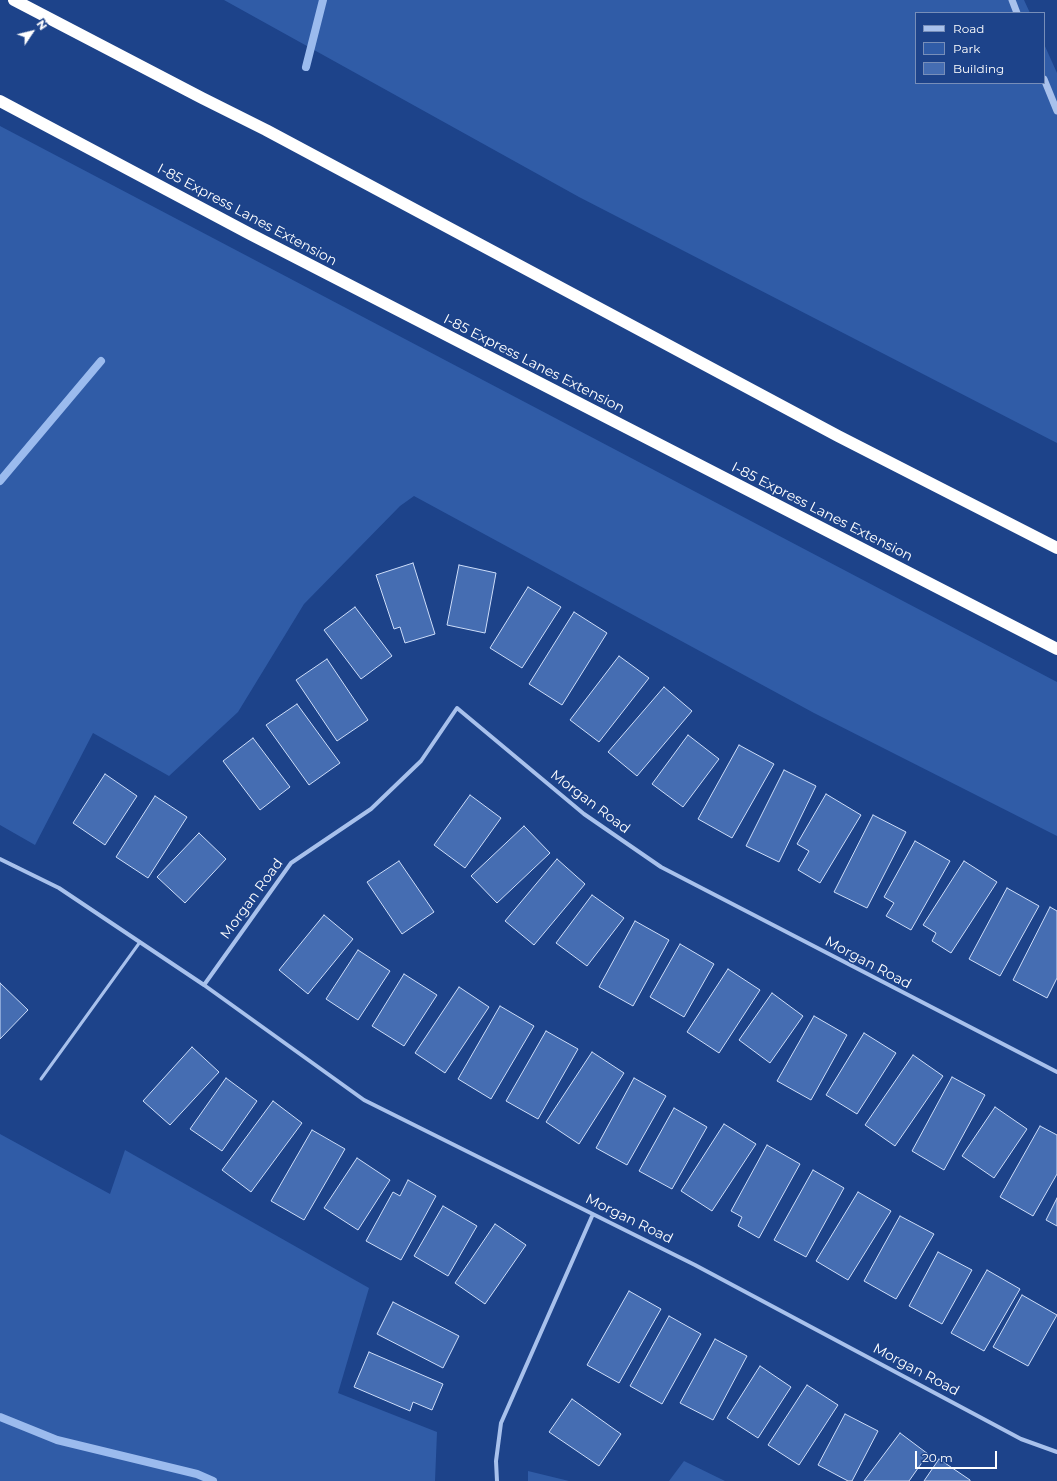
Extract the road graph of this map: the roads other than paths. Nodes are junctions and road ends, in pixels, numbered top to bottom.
1 (14, 0) edge
2 (1012, 0) edge
3 (1017, 12) edge
4 (1045, 81) edge
5 (0, 101) edge
6 (1057, 111) edge
7 (1057, 548) edge
8 (1057, 649) edge
9 (0, 859) edge
10 (140, 942) junction
11 (204, 984) junction
12 (1057, 1072) edge
13 (41, 1079) dead end
14 (593, 1214) junction
15 (1057, 1452) edge
16 (497, 1481) edge

1 - 7 highway
2 - 3 street
4 - 6 street
5 - 8 highway, I-85 Express Lanes Extension
9 - 10 street, Morgan Road
10 - 11 street, Morgan Road
10 - 13 lane
11 - 12 street, Morgan Road
11 - 14 street, Morgan Road
14 - 15 street, Morgan Road
14 - 16 street

